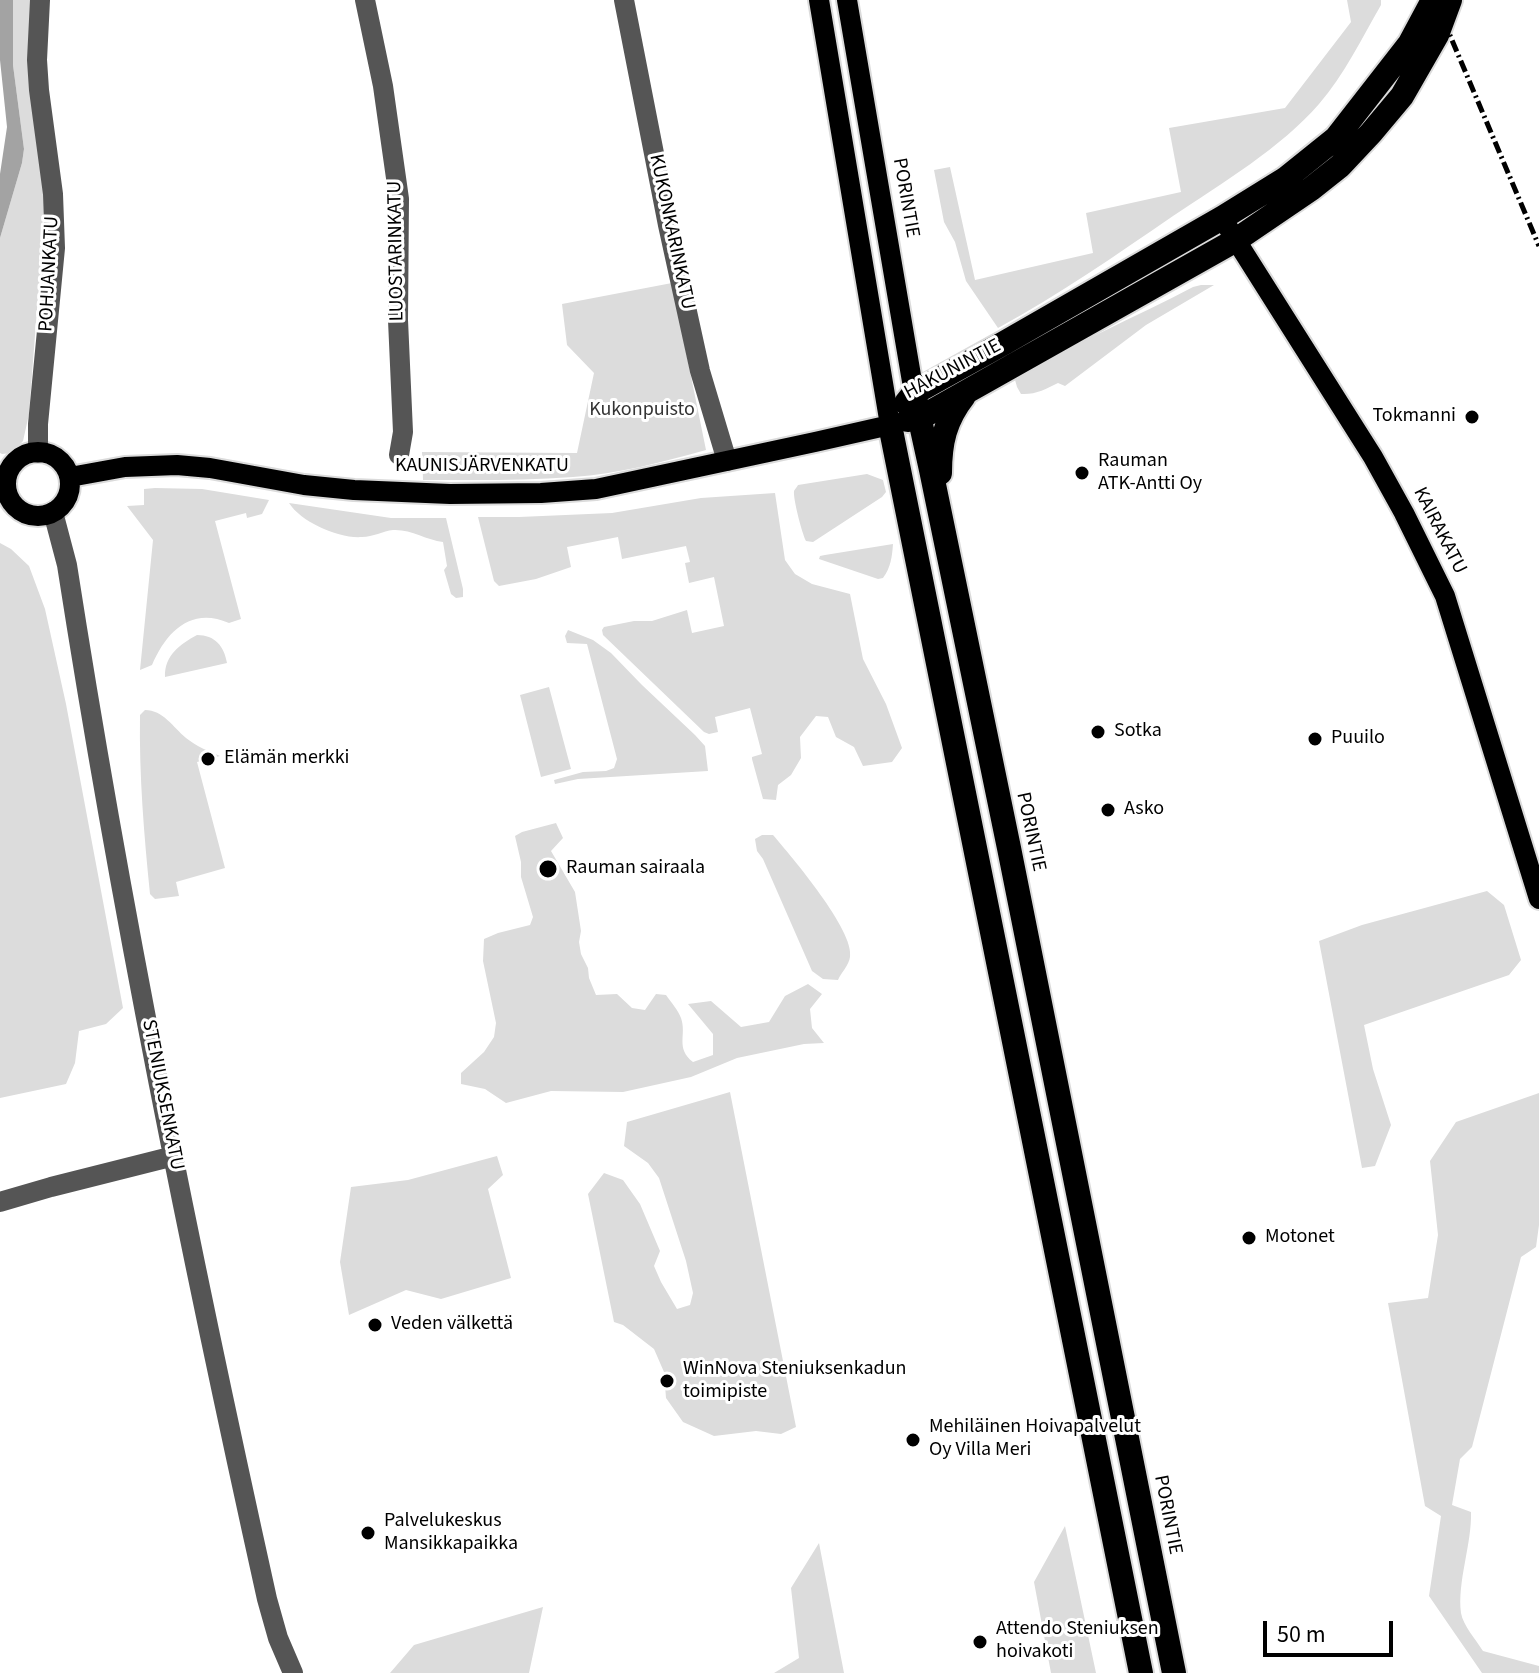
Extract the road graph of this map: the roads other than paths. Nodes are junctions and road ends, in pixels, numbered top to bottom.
1 (40, 0) edge
2 (365, 0) edge
3 (624, 0) edge
4 (819, 0) edge
5 (847, 0) edge
6 (1433, 0) edge
7 (1450, 0) edge
8 (1222, 218) junction
9 (1236, 240) junction
10 (1010, 353) junction
11 (964, 379) junction
12 (914, 393) junction
13 (920, 418) junction
14 (890, 425) junction
15 (38, 453) junction
16 (399, 455) dead end
17 (727, 461) junction
18 (936, 469) junction
19 (4, 474) edge
20 (70, 477) junction
21 (53, 512) junction
22 (1539, 899) edge
23 (174, 1156) junction
24 (0, 1202) edge
25 (293, 1673) edge
26 (1141, 1673) edge
27 (1174, 1673) edge

1 - 15 street, POHJANKATU
2 - 16 street, LUOSTARINKATU
3 - 17 street, KUKONKARINKATU
4 - 14 main road
5 - 12 main road, PORINTIE
6 - 8 highway, HAKUNINTIE
7 - 9 highway, HAKUNINTIE
8 - 9 main road, KAIRAKATU
8 - 10 highway, HAKUNINTIE
9 - 10 highway, HAKUNINTIE
9 - 22 main road, KAIRAKATU
10 - 11 highway, HAKUNINTIE
11 - 12 highway, HAKUNINTIE
11 - 13 highway, HAKUNINTIE
11 - 18 highway
12 - 13 highway, PORINTIE
12 - 14 highway, HAKUNINTIE
13 - 14 highway, HAKUNINTIE
13 - 18 highway, PORINTIE
14 - 17 main road, KAUNISJÄRVENKATU
14 - 26 highway
15 - 19 main road
15 - 20 main road
17 - 20 main road, KAUNISJÄRVENKATU
18 - 27 highway, PORINTIE
19 - 21 main road
20 - 21 main road
21 - 23 street, STENIUKSENKATU
23 - 24 street
23 - 25 street, STENIUKSENKATU

